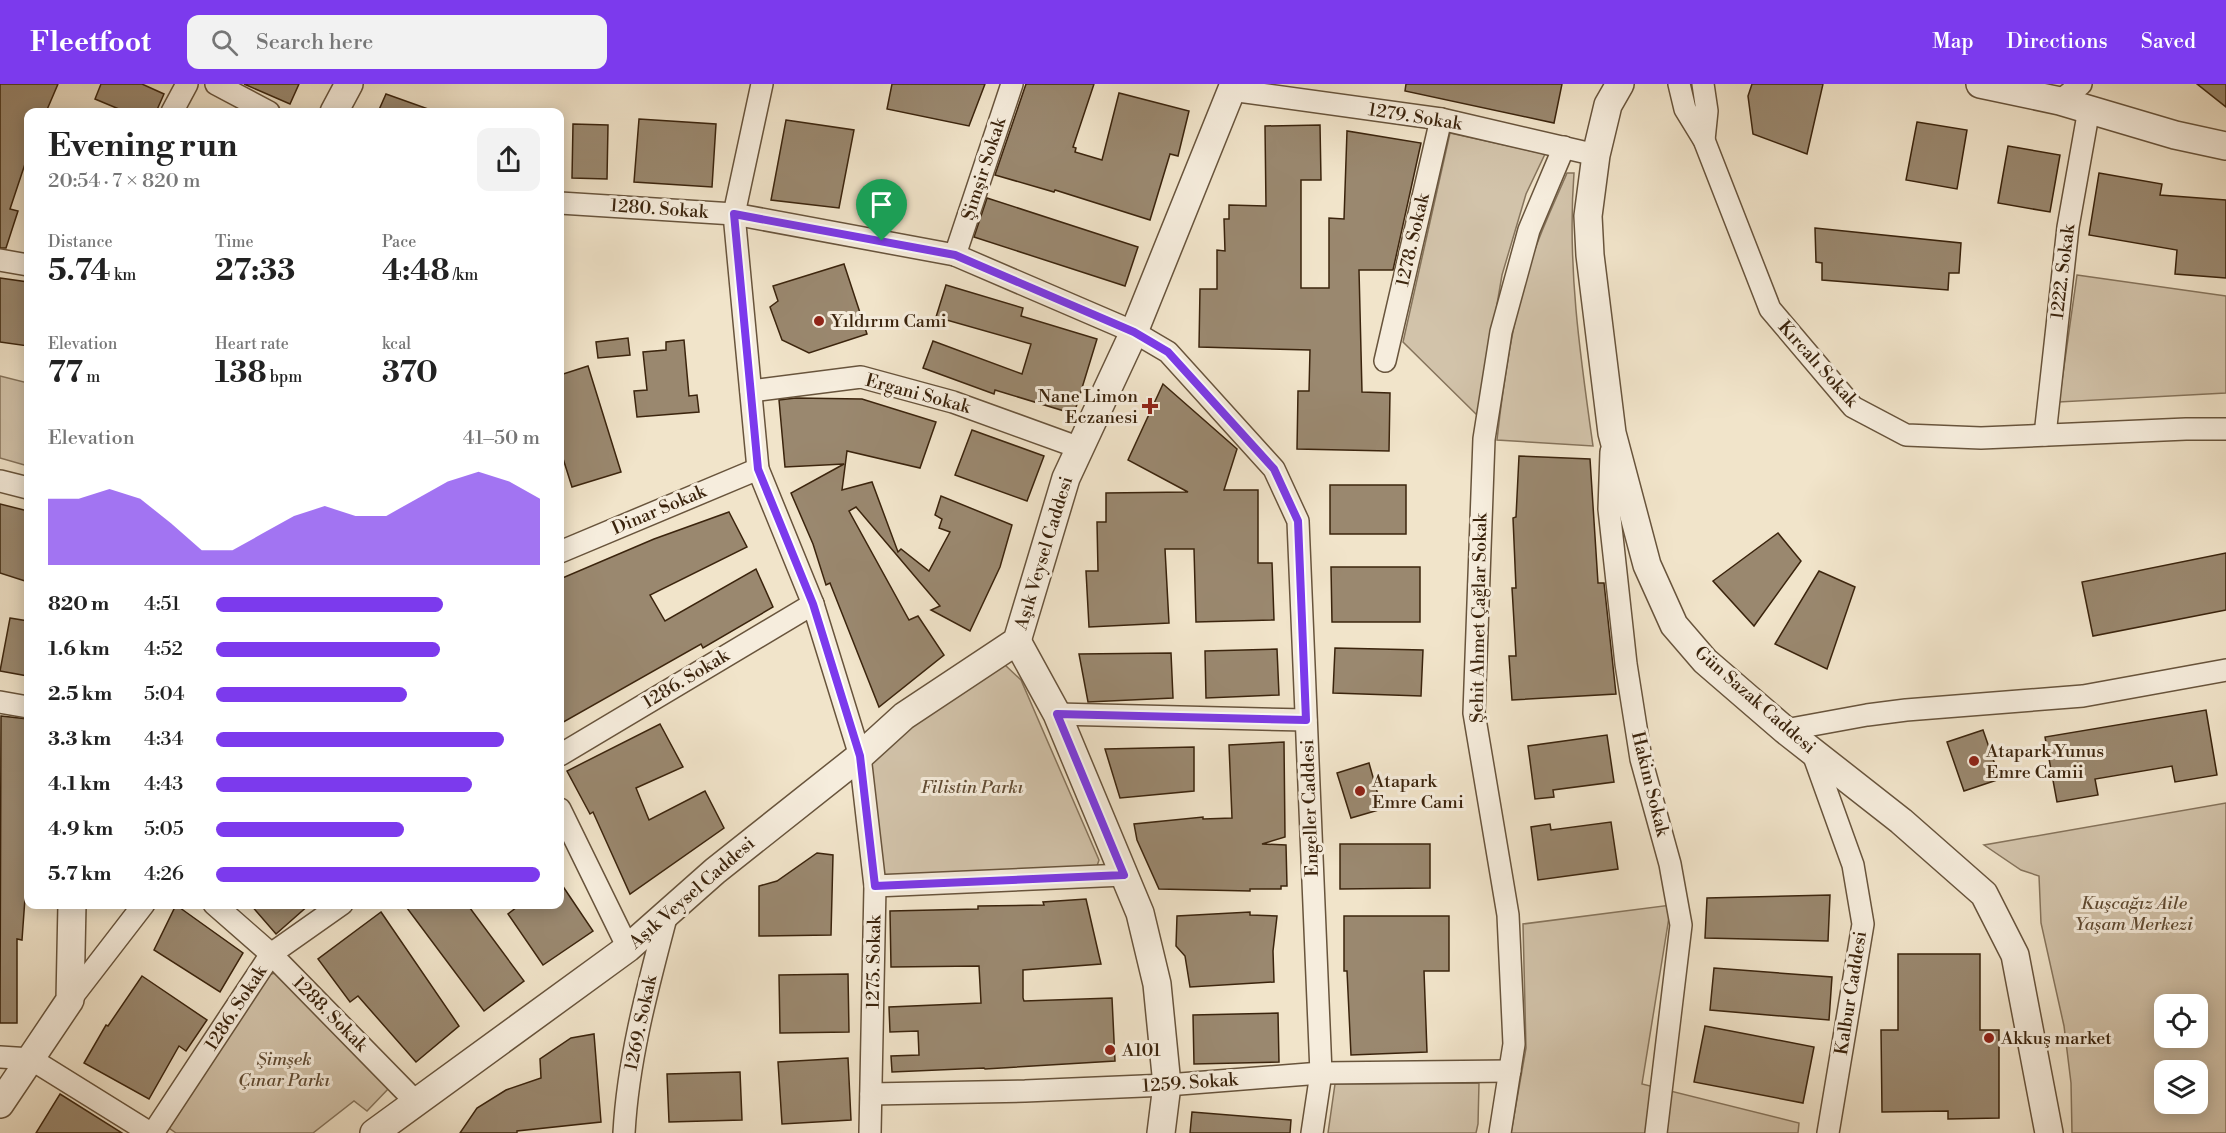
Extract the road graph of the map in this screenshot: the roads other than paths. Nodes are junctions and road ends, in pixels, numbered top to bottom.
1 (187, 84) edge
2 (216, 84) edge
3 (349, 84) edge
4 (762, 84) edge
5 (1012, 84) edge
6 (1620, 84) edge
7 (1640, 84) edge
8 (1679, 84) edge
9 (1703, 84) edge
10 (1980, 84) edge
11 (2081, 84) edge
12 (1233, 87) edge
13 (2060, 100) junction
14 (174, 108) edge
15 (261, 108) edge
16 (336, 108) edge
17 (2089, 109) junction
18 (1441, 119) junction
19 (1603, 128) junction
20 (1704, 140) junction
21 (2226, 146) edge
22 (1564, 147) junction
23 (1596, 155) junction
24 (564, 203) edge
25 (734, 214) junction
26 (955, 255) junction
27 (0, 260) edge
28 (24, 264) edge
29 (1134, 332) junction
30 (1385, 361) dead end
31 (751, 390) junction
32 (2226, 429) edge
33 (1612, 433) junction
34 (2045, 435) junction
35 (1080, 448) junction
36 (758, 469) junction
37 (0, 481) edge
38 (24, 487) edge
39 (564, 550) edge
40 (813, 604) junction
41 (1017, 641) junction
42 (2226, 670) edge
43 (0, 702) edge
44 (24, 706) edge
45 (1057, 714) junction
46 (1306, 720) junction
47 (1785, 730) junction
48 (1812, 751) junction
49 (564, 753) edge
50 (860, 756) junction
51 (564, 817) edge
52 (1124, 875) junction
53 (875, 886) junction
54 (72, 909) edge
55 (140, 909) edge
56 (220, 909) edge
57 (335, 909) edge
58 (667, 914) junction
59 (628, 948) junction
60 (271, 954) junction
61 (70, 1000) junction
62 (0, 1056) edge
63 (30, 1059) junction
64 (1510, 1071) junction
65 (1321, 1073) junction
66 (1167, 1085) junction
67 (871, 1094) junction
68 (417, 1103) junction
69 (0, 1104) edge
70 (381, 1131) edge
71 (151, 1133) edge
72 (624, 1133) edge
73 (870, 1133) edge
74 (1161, 1133) edge
75 (1312, 1133) edge
76 (1500, 1133) edge
77 (1656, 1133) edge
78 (1828, 1133) edge
79 (2049, 1133) edge

1 - 14 street
2 - 15 street
3 - 16 street
4 - 25 street, 1275. Sokak
5 - 26 street, Şimşir Sokak
6 - 19 street, Gün Sazak Caddesi
7 - 19 street
8 - 20 street, Kırcalı Sokak
9 - 20 street, Kırcalı Sokak
10 - 13 street
11 - 13 street
12 - 18 street, 1279. Sokak
12 - 29 street, Aşık Veysel Caddesi
13 - 17 street
17 - 21 street
17 - 34 street, 1222. Sokak
18 - 22 street, 1279. Sokak
18 - 30 street, 1278. Sokak
19 - 23 street, Gün Sazak Caddesi
20 - 34 street, Kırcalı Sokak
22 - 23 street, 1279. Sokak
22 - 64 street, Şehit Ahmet Çağlar Sokak
23 - 33 street, Gün Sazak Caddesi
24 - 25 street, 1280. Sokak
25 - 26 street, 1280. Sokak
25 - 31 street, 1275. Sokak
26 - 29 street, 1280. Sokak
27 - 28 street
29 - 35 street, Aşık Veysel Caddesi
29 - 46 street, Engeller Caddesi
31 - 35 street, Ergani Sokak
31 - 36 street, 1275. Sokak
32 - 34 street, Kırcalı Sokak
33 - 47 street, Gün Sazak Caddesi
33 - 77 street, Hakim Sokak
35 - 41 street, Aşık Veysel Caddesi
36 - 39 street, Dinar Sokak
36 - 40 street, 1275. Sokak
37 - 38 street
40 - 49 street, 1286. Sokak
40 - 50 street, 1275. Sokak
41 - 45 street
41 - 50 street, Aşık Veysel Caddesi
42 - 47 street
43 - 44 street
45 - 46 street
45 - 52 street
46 - 65 street, Engeller Caddesi
47 - 48 street, Gün Sazak Caddesi
48 - 78 street, Kalbur Caddesi
48 - 79 street, Gün Sazak Caddesi
50 - 53 street, 1275. Sokak
50 - 58 street, Aşık Veysel Caddesi
51 - 59 street
52 - 53 street
52 - 66 street
53 - 67 street, 1275. Sokak
54 - 61 street
55 - 61 street
56 - 60 street, 1288. Sokak
57 - 60 street, 1286. Sokak
58 - 59 street, Aşık Veysel Caddesi
58 - 72 street, 1269. Sokak
59 - 68 street, Aşık Veysel Caddesi
60 - 68 street, 1288. Sokak
60 - 71 street, 1286. Sokak
61 - 63 street
62 - 63 street
63 - 69 street
63 - 71 street
64 - 65 street, 1259. Sokak
64 - 76 street, Şehit Ahmet Çağlar Sokak
65 - 66 street, 1259. Sokak
65 - 75 street, Engeller Caddesi
66 - 67 street, 1259. Sokak
66 - 74 street
67 - 73 street, 1275. Sokak
68 - 70 street, Aşık Veysel Caddesi

